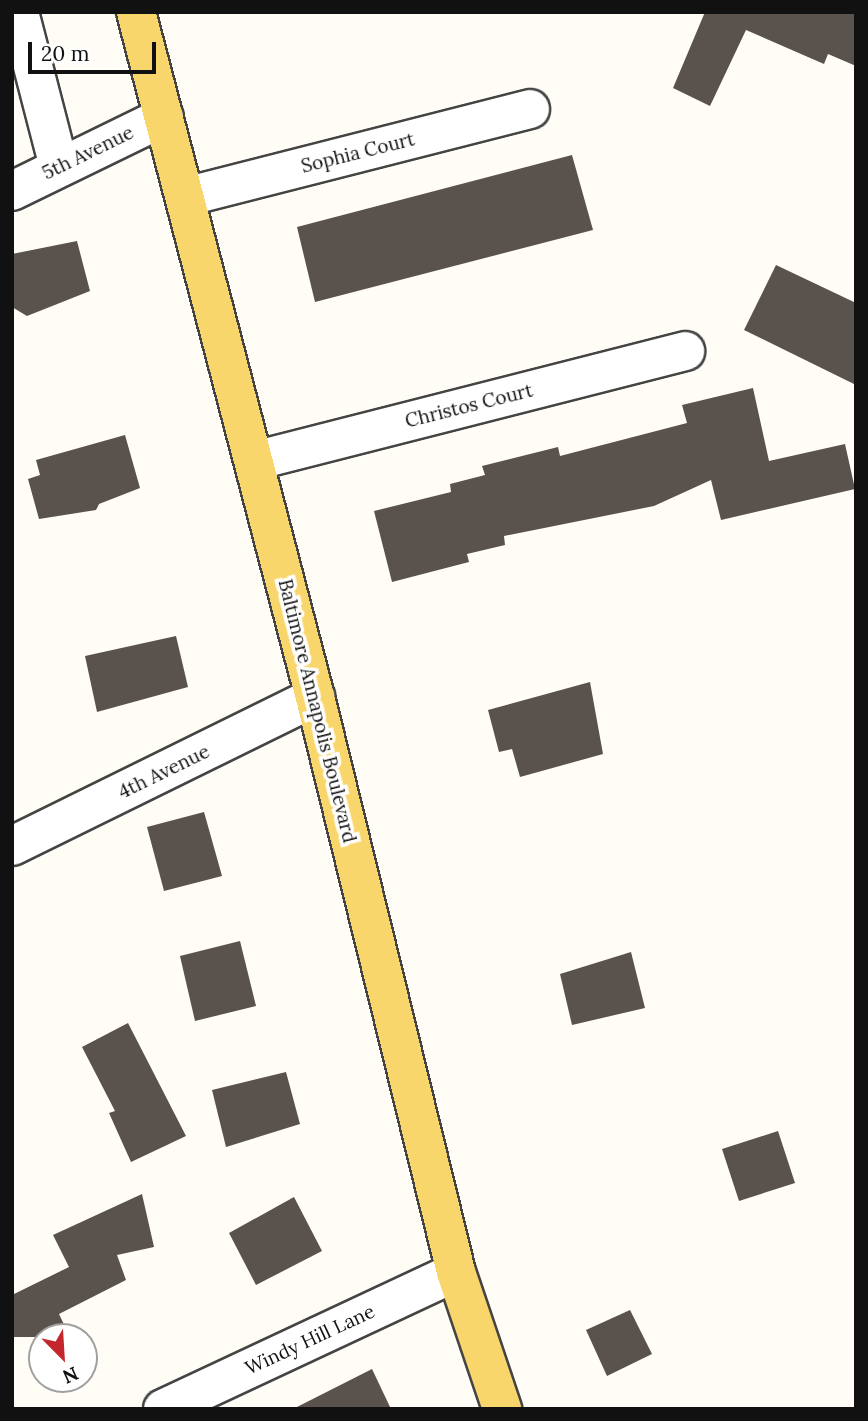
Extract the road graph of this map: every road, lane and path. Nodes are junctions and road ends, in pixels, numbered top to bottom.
1 (19, 12) edge
2 (136, 12) edge
3 (530, 109) dead end
4 (164, 117) junction
5 (59, 167) junction
6 (12, 191) edge
7 (185, 197) junction
8 (685, 351) dead end
9 (254, 461) junction
10 (315, 697) junction
11 (15, 835) edge
12 (456, 1272) junction
13 (163, 1409) edge
14 (502, 1409) edge

1 - 5 street
2 - 4 main road, Baltimore Annapolis Boulevard
3 - 7 street, Sophia Court
4 - 5 street, 5th Avenue
4 - 7 main road, Baltimore Annapolis Boulevard
5 - 6 street, 5th Avenue
7 - 9 main road, Baltimore Annapolis Boulevard
8 - 9 street, Christos Court
9 - 10 main road, Baltimore Annapolis Boulevard
10 - 11 street, 4th Avenue
10 - 12 main road, Baltimore Annapolis Boulevard
12 - 13 street, Windy Hill Lane
12 - 14 main road, Baltimore Annapolis Boulevard

